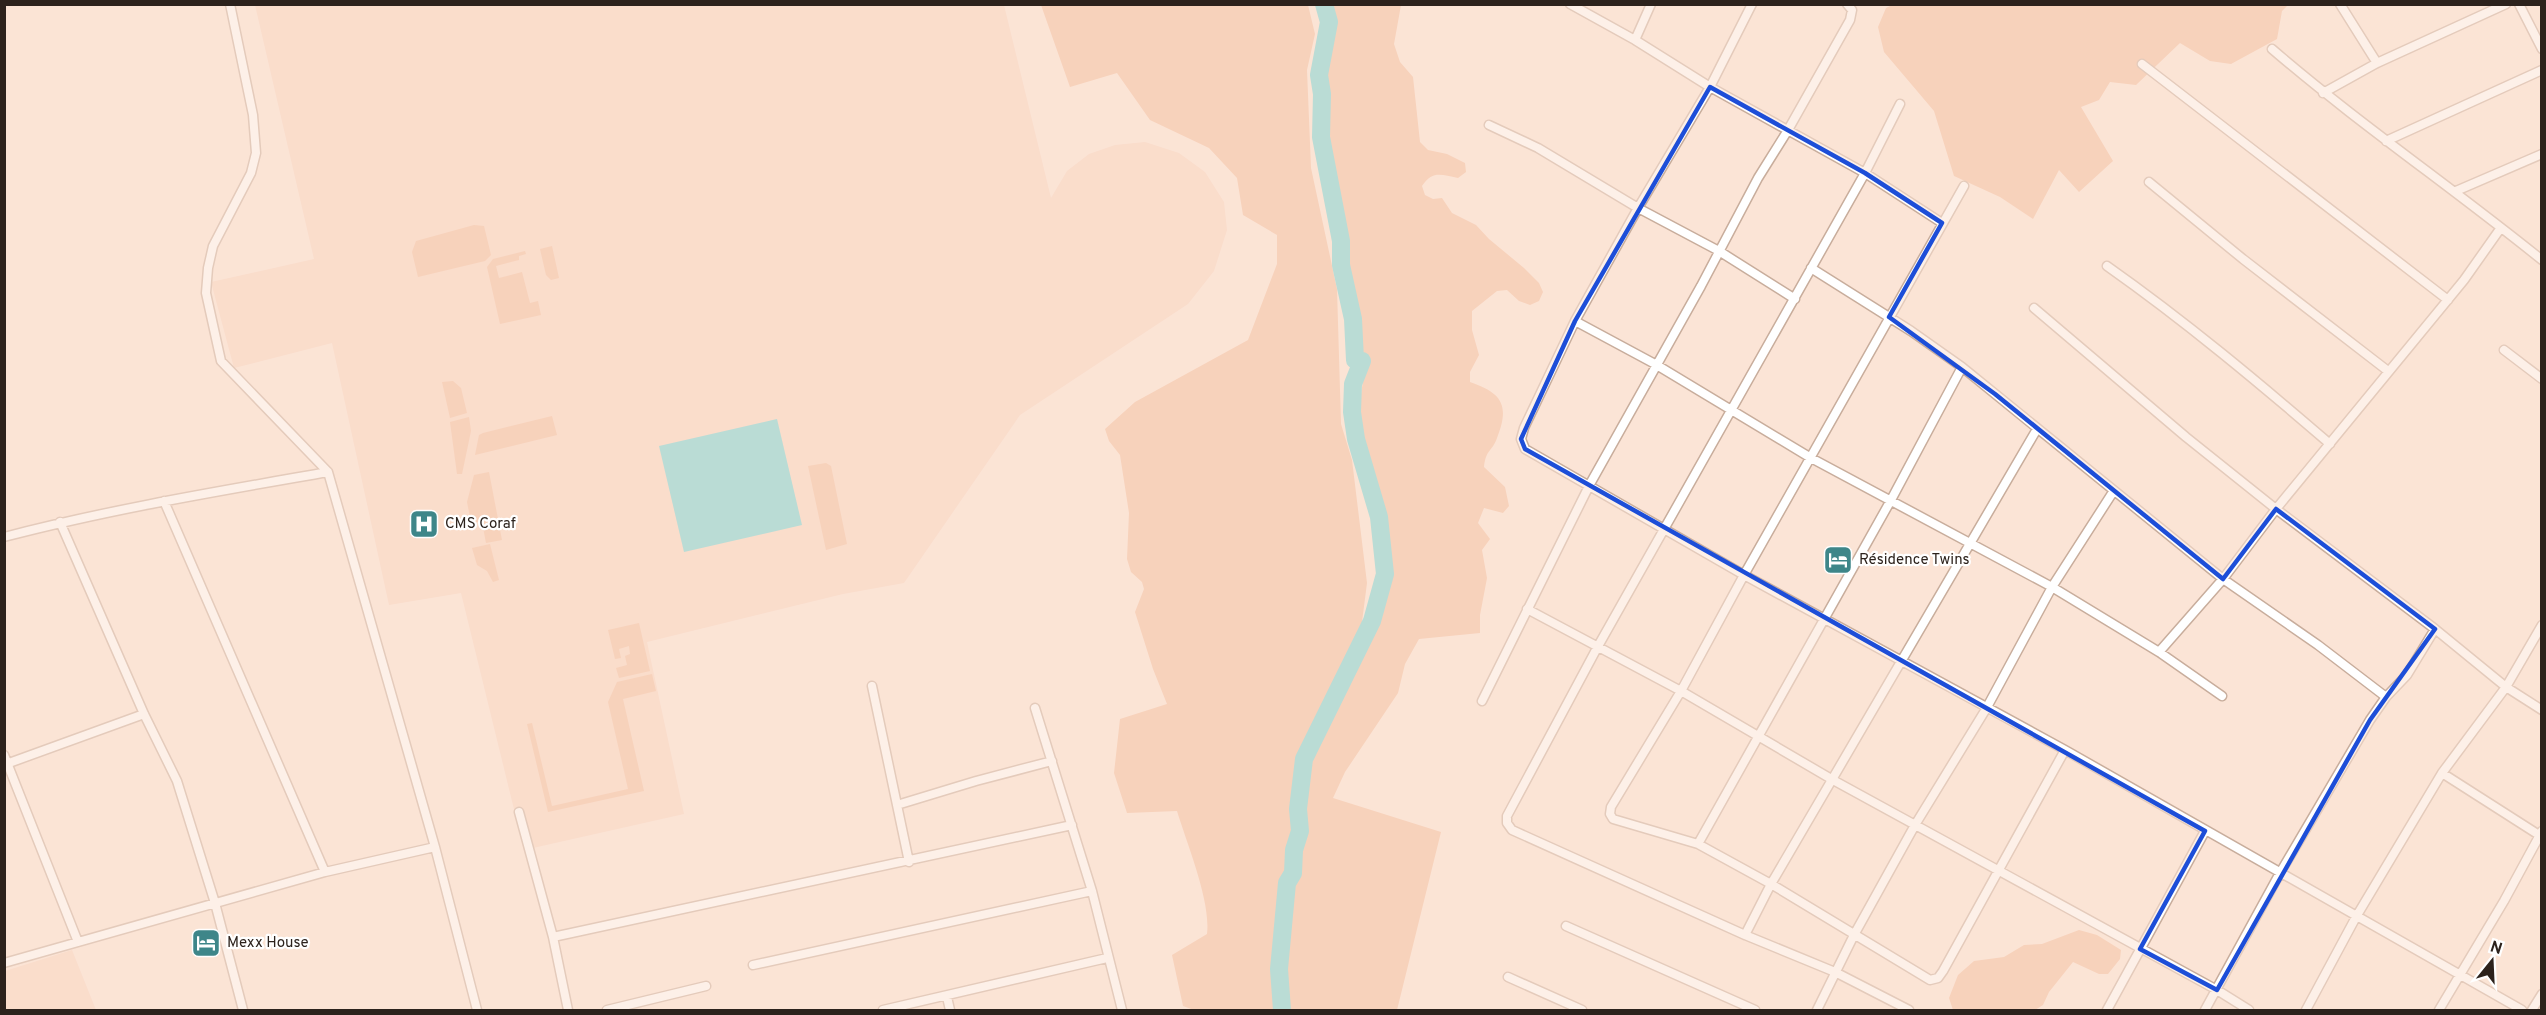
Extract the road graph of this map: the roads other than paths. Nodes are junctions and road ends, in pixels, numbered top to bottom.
1 (230, 4) edge
2 (1570, 4) edge
3 (1651, 4) edge
4 (1752, 4) edge
5 (1847, 4) edge
6 (2340, 4) edge
7 (2506, 4) edge
8 (2519, 4) edge
9 (1635, 40) junction
10 (2272, 49) dead end
11 (2541, 50) edge
12 (2377, 63) junction
13 (2142, 64) dead end
14 (2541, 70) edge
15 (1710, 87) junction
16 (2323, 93) junction
17 (1900, 104) dead end
18 (1489, 125) dead end
19 (1788, 130) junction
20 (2386, 141) junction
21 (2541, 154) edge
22 (1866, 172) junction
23 (2149, 182) dead end
24 (1965, 186) dead end
25 (2456, 191) junction
26 (1638, 208) junction
27 (1942, 223) junction
28 (2500, 229) junction
29 (1719, 251) junction
30 (2540, 256) edge
31 (2107, 266) dead end
32 (1811, 268) junction
33 (1795, 299) junction
34 (2448, 300) junction
35 (2034, 308) dead end
36 (1889, 317) junction
37 (1575, 321) junction
38 (2504, 350) dead end
39 (1655, 364) junction
40 (1962, 367) junction
41 (2388, 371) junction
42 (2541, 379) edge
43 (1732, 411) junction
44 (2037, 429) junction
45 (2330, 444) junction
46 (1811, 458) junction
47 (328, 472) junction
48 (1590, 484) junction
49 (2113, 492) junction
50 (1891, 500) junction
51 (164, 501) junction
52 (2276, 508) junction
53 (60, 522) junction
54 (1666, 528) junction
55 (4, 537) edge
56 (1970, 541) junction
57 (1744, 575) junction
58 (2223, 579) junction
59 (2052, 587) junction
60 (1527, 609) junction
61 (1823, 618) junction
62 (2541, 626) edge
63 (2435, 629) junction
64 (1598, 648) junction
65 (2159, 652) junction
66 (1902, 662) junction
67 (872, 686) dead end
68 (2506, 687) junction
69 (1681, 691) junction
70 (2222, 696) dead end
71 (2386, 697) junction
72 (1482, 701) dead end
73 (1035, 708) dead end
74 (1986, 709) junction
75 (2541, 710) edge
76 (144, 714) junction
77 (1760, 736) junction
78 (2065, 750) junction
79 (4, 754) edge
80 (1052, 761) junction
81 (9, 763) junction
82 (2442, 773) junction
83 (1833, 780) junction
84 (897, 805) junction
85 (519, 812) dead end
86 (1072, 825) junction
87 (1915, 825) junction
88 (2205, 831) junction
89 (2540, 833) edge
90 (1698, 844) junction
91 (435, 847) junction
92 (909, 862) junction
93 (1998, 871) junction
94 (325, 872) junction
95 (2280, 873) junction
96 (1771, 884) junction
97 (1092, 891) junction
98 (215, 903) junction
99 (2356, 917) junction
100 (1566, 926) dead end
101 (1745, 935) junction
102 (1854, 935) junction
103 (553, 937) junction
104 (78, 942) junction
105 (2140, 949) junction
106 (1107, 958) junction
107 (4, 963) edge
108 (753, 965) dead end
109 (1835, 972) junction
110 (2459, 974) junction
111 (1508, 977) dead end
112 (706, 986) dead end
113 (2217, 990) junction
114 (2541, 994) edge
115 (947, 997) junction
116 (1909, 1010) edge
117 (243, 1011) edge
118 (477, 1011) edge
119 (568, 1011) edge
120 (607, 1011) edge
121 (883, 1011) edge
122 (950, 1011) edge
123 (1122, 1011) edge
124 (1582, 1011) edge
125 (1755, 1011) edge
126 (1817, 1011) edge
127 (2107, 1011) edge
128 (2205, 1011) edge
129 (2249, 1011) edge
130 (2306, 1011) edge
131 (2439, 1011) edge
132 (2522, 1011) edge
133 (2532, 1011) edge

1 - 47 street
2 - 9 street
3 - 9 street
4 - 15 street
5 - 19 street
6 - 12 street
7 - 12 street
8 - 11 street
9 - 15 street
10 - 16 street
12 - 16 street
13 - 34 street
14 - 20 street
15 - 19 street
15 - 26 street
16 - 20 street
17 - 22 street
18 - 26 street
19 - 22 street
19 - 29 street
20 - 25 street
21 - 25 street
22 - 27 street
22 - 32 street
23 - 41 street
24 - 27 street
25 - 28 street
26 - 29 street
26 - 37 street
27 - 36 street
28 - 30 street
28 - 34 street
29 - 33 street
29 - 39 street
31 - 45 street
32 - 33 street
32 - 36 street
33 - 43 street
34 - 41 street
35 - 52 street
36 - 40 street
36 - 46 street
37 - 39 street
37 - 48 street
38 - 42 street
39 - 43 street
39 - 48 street
40 - 44 street
40 - 50 street
41 - 45 street
43 - 46 street
43 - 54 street
44 - 49 street
44 - 56 street
45 - 52 street
46 - 50 street
46 - 57 street
47 - 51 street
47 - 91 street
48 - 54 street
48 - 60 street
49 - 58 street
49 - 59 street
50 - 56 street
50 - 61 street
51 - 53 street
51 - 94 street
52 - 58 street
52 - 63 street
53 - 55 street
53 - 76 street
54 - 57 street
54 - 64 street
56 - 59 street
56 - 66 street
57 - 61 street
57 - 69 street
58 - 65 street
58 - 71 street
59 - 65 street
59 - 74 street
60 - 64 street
60 - 72 street
61 - 66 street
61 - 77 street
62 - 68 street
63 - 68 street
63 - 71 street
64 - 69 street
64 - 101 street
65 - 70 street
66 - 74 street
66 - 83 street
67 - 84 street
68 - 75 street
68 - 82 street
69 - 77 street
69 - 90 street
71 - 95 street
73 - 80 street
74 - 78 street
74 - 87 street
76 - 81 street
76 - 98 street
77 - 83 street
77 - 90 street
78 - 88 street
78 - 93 street
79 - 81 street
80 - 84 street
80 - 86 street
81 - 104 street
82 - 89 street
82 - 99 street
83 - 87 street
83 - 96 street
84 - 92 street
85 - 103 street
86 - 92 street
86 - 97 street
87 - 93 street
87 - 102 street
88 - 95 street
88 - 105 street
89 - 110 street
90 - 96 street
91 - 94 street
91 - 118 street
92 - 103 street
93 - 102 street
93 - 105 street
94 - 98 street
95 - 99 street
95 - 113 street
96 - 101 street
96 - 102 street
97 - 106 street
97 - 108 street
98 - 104 street
98 - 117 street
99 - 110 street
99 - 130 street
100 - 125 street
101 - 109 street
102 - 109 street
103 - 119 street
104 - 107 street
105 - 113 street
105 - 127 street
106 - 115 street
106 - 123 street
109 - 116 street
109 - 126 street
110 - 131 street
110 - 132 street
111 - 124 street
112 - 120 street
113 - 128 street
113 - 129 street
114 - 133 street
115 - 121 street
115 - 122 street

